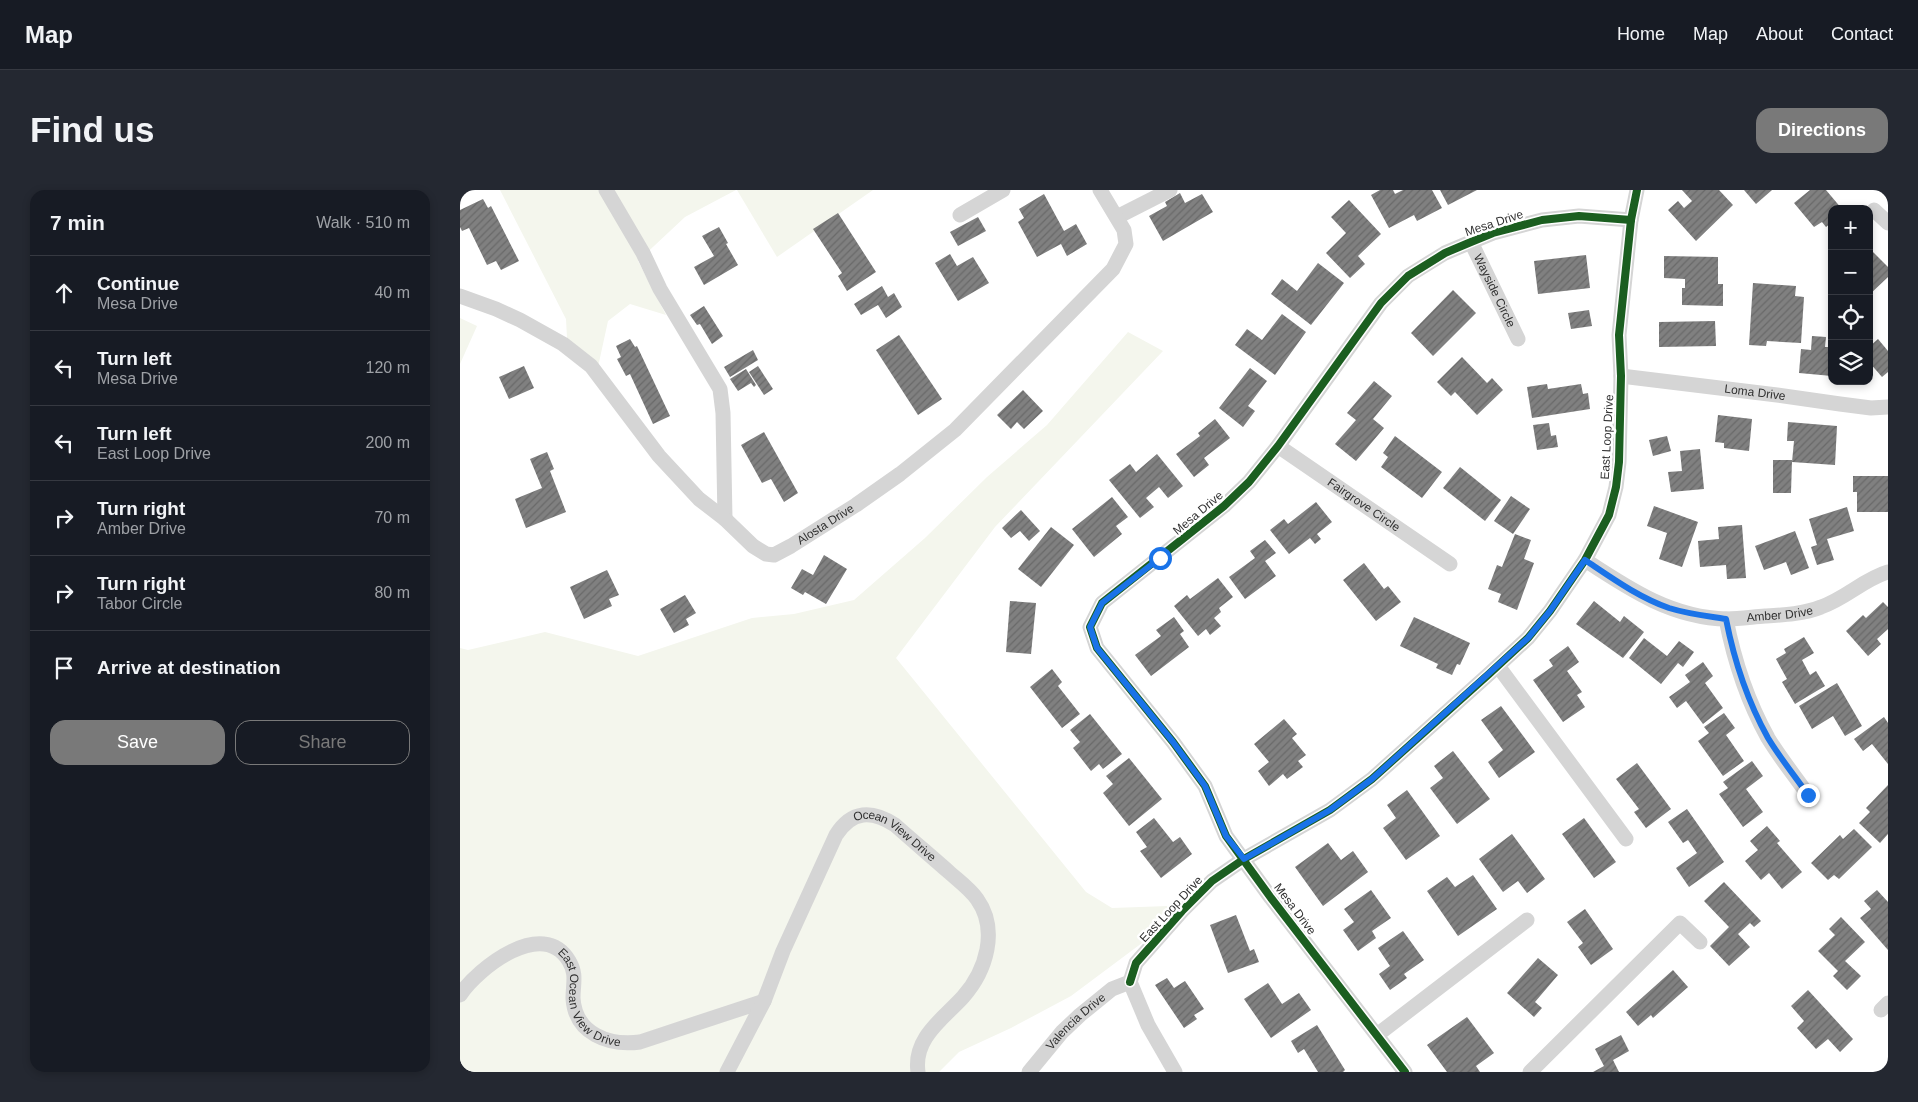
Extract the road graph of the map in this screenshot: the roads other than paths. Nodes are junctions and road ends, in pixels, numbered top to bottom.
1 (606, 190) edge
2 (1003, 190) edge
3 (1100, 190) edge
4 (1170, 190) edge
5 (1637, 190) edge
6 (1874, 210) dead end
7 (960, 215) dead end
8 (1117, 216) junction
9 (1632, 220) junction
10 (1888, 223) edge
11 (1470, 242) junction
12 (460, 296) edge
13 (1518, 339) dead end
14 (1621, 376) junction
15 (1888, 407) edge
16 (1278, 446) junction
17 (725, 519) junction
18 (1585, 560) junction
19 (1450, 564) dead end
20 (1888, 572) edge
21 (1726, 619) junction
22 (1498, 666) junction
23 (1808, 795) dead end
24 (1626, 839) dead end
25 (1244, 859) junction
26 (1527, 920) dead end
27 (1700, 942) dead end
28 (1130, 982) junction
29 (460, 995) edge
30 (764, 1001) junction
31 (1377, 1035) junction
32 (727, 1072) edge
33 (918, 1072) edge
34 (1029, 1072) edge
35 (1174, 1072) edge
36 (1405, 1072) edge
37 (1530, 1072) edge

1 - 17 street
2 - 7 street
3 - 8 street, Alosta Drive
4 - 8 street
5 - 9 street, East Loop Drive
6 - 10 street
8 - 17 street, Alosta Drive
9 - 11 street, Mesa Drive
9 - 14 street, East Loop Drive
11 - 13 street, Wayside Circle
11 - 16 street, Mesa Drive
12 - 17 street, Alosta Drive
14 - 15 street, Loma Drive
14 - 18 street, East Loop Drive
16 - 19 street, Fairgrove Circle
16 - 25 street, Mesa Drive
18 - 21 street, Amber Drive
18 - 22 street, East Loop Drive
20 - 21 street, Amber Drive
21 - 23 street
22 - 24 street
22 - 25 street, East Loop Drive
25 - 28 street, East Loop Drive
25 - 31 street, Mesa Drive
26 - 31 street
27 - 37 street
28 - 34 street, Valencia Drive
28 - 35 street
29 - 30 street, East Ocean View Drive
30 - 32 street, Ocean View Drive
30 - 33 street, Ocean View Drive
31 - 36 street, Mesa Drive

